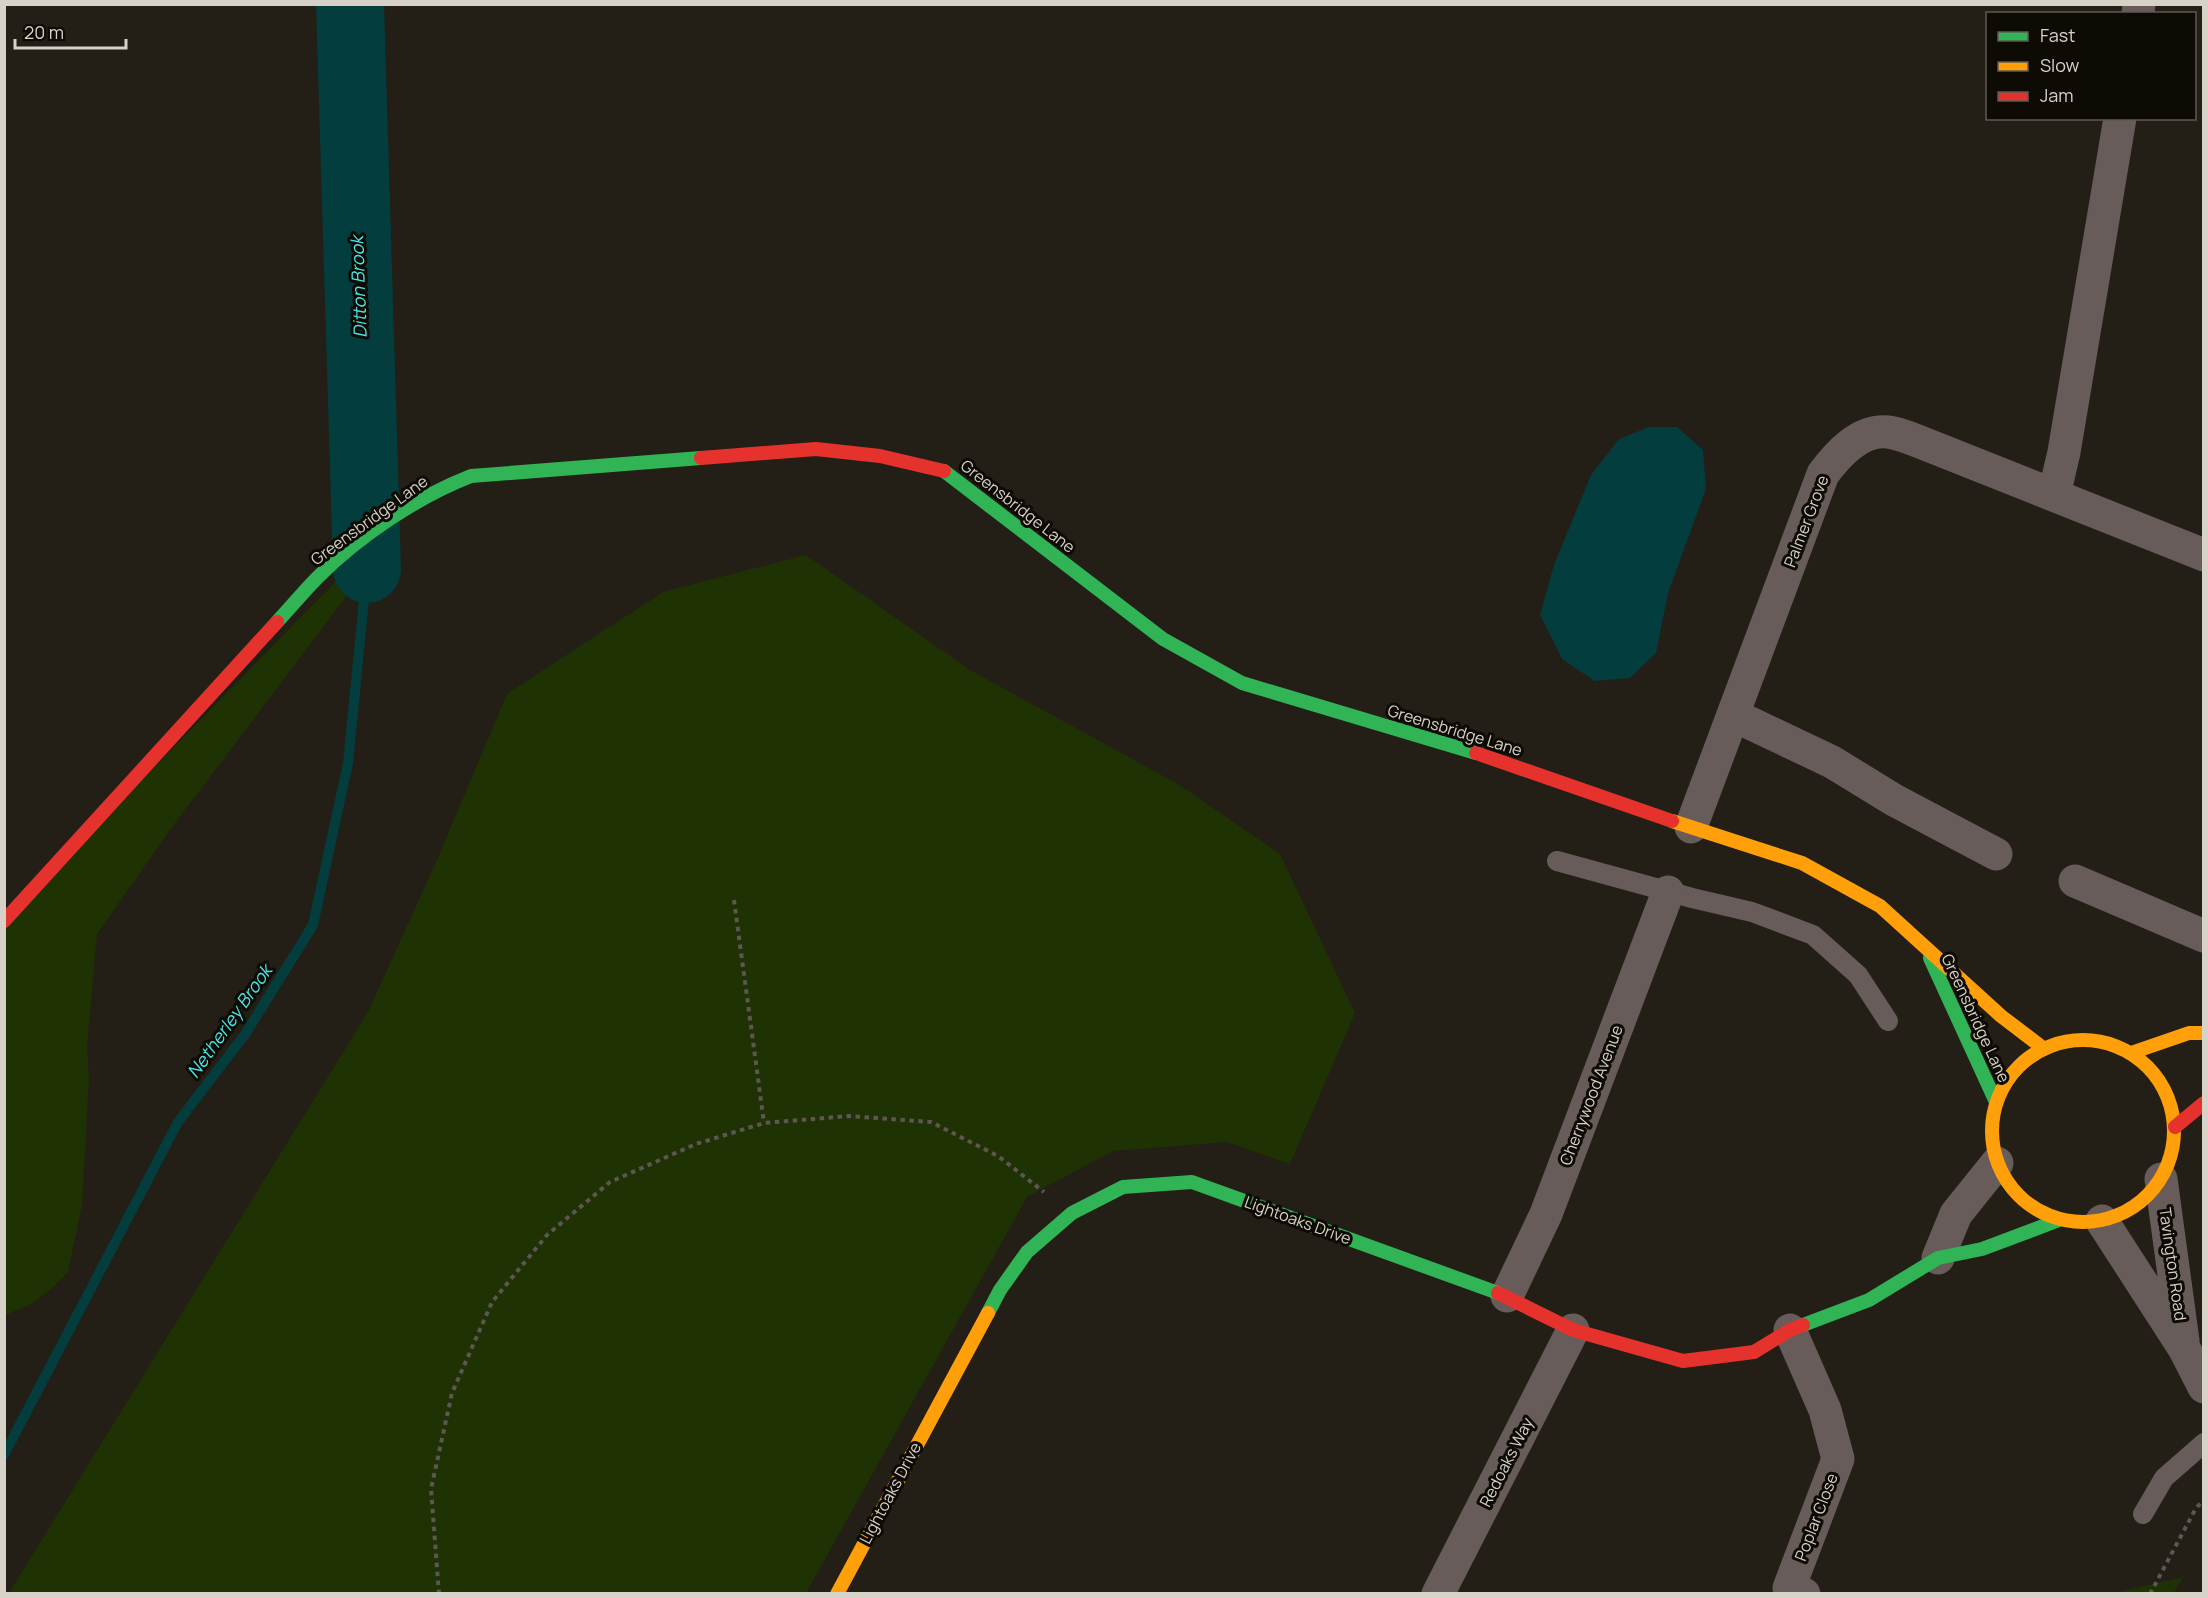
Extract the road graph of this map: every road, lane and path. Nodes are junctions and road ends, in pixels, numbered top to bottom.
1 (2120, 120) edge
2 (2054, 495) junction
3 (2204, 555) edge
4 (1733, 715) junction
5 (1691, 827) junction
6 (1996, 854) dead end
7 (1557, 861) dead end
8 (2075, 881) dead end
9 (1668, 892) junction
10 (734, 900) dead end
11 (4, 921) edge
12 (2204, 936) edge
13 (1926, 949) junction
14 (1888, 1022) dead end
15 (2204, 1033) edge
16 (2043, 1048) junction
17 (2131, 1053) junction
18 (1996, 1102) junction
19 (2204, 1103) edge
20 (764, 1123) junction
21 (2175, 1127) junction
22 (1997, 1163) junction
23 (2161, 1179) junction
24 (1072, 1213) junction
25 (2059, 1220) junction
26 (2102, 1221) junction
27 (1938, 1258) junction
28 (1507, 1296) junction
29 (1573, 1330) junction
30 (1790, 1330) junction
31 (2184, 1348) junction
32 (2204, 1387) edge
33 (2204, 1443) edge
34 (2204, 1500) edge
35 (2143, 1514) dead end
36 (439, 1593) edge
37 (837, 1593) edge
38 (1438, 1593) edge
39 (1804, 1593) edge
40 (2150, 1593) edge

1 - 2 street
2 - 3 street, Palmer Grove
2 - 4 street, Palmer Grove
4 - 5 street, Palmer Grove
4 - 6 street
5 - 11 street, Greensbridge Lane
5 - 13 street, Greensbridge Lane
7 - 9 lane
8 - 12 street
9 - 14 lane
9 - 28 street, Cherrywood Avenue
10 - 20 path
13 - 16 street, Greensbridge Lane
13 - 18 street, Greensbridge Lane
15 - 17 street
16 - 17 street
16 - 18 street
17 - 21 street
18 - 22 street
19 - 21 street
20 - 24 path
20 - 36 path
21 - 23 street
22 - 25 street
22 - 27 street
23 - 26 street
23 - 31 street, Tavington Road
24 - 28 street, Lightoaks Drive
24 - 37 street, Lightoaks Drive
25 - 26 street
25 - 27 street, Lightoaks Drive
26 - 31 street, Tavington Road
27 - 30 street, Lightoaks Drive
28 - 29 street, Lightoaks Drive
29 - 30 street, Lightoaks Drive
29 - 38 street, Redoaks Way
30 - 39 street, Poplar Close
31 - 32 street, Tavington Road
33 - 35 lane
34 - 40 path

